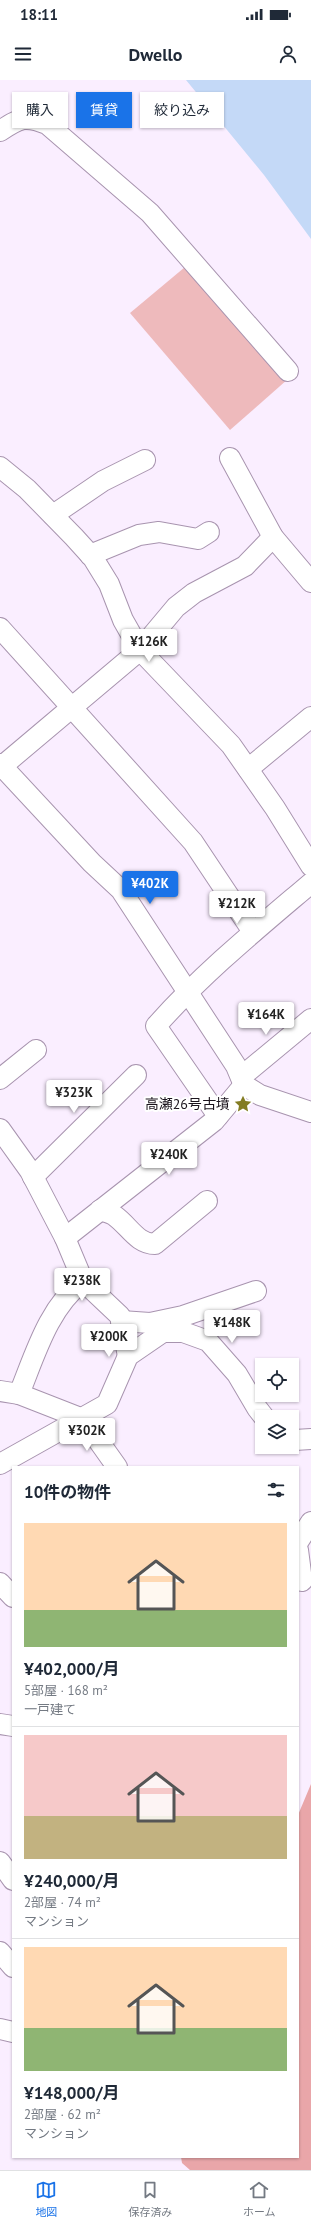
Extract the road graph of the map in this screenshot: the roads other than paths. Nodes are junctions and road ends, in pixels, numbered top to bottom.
1 (0, 131) edge
2 (288, 371) dead end
3 (230, 458) dead end
4 (145, 460) dead end
5 (0, 467) edge
6 (52, 515) junction
7 (209, 532) dead end
8 (273, 537) junction
9 (90, 555) junction
10 (311, 560) edge
11 (311, 582) edge
12 (0, 628) edge
13 (140, 650) junction
14 (72, 706) junction
15 (311, 717) edge
16 (1, 766) edge
17 (248, 769) junction
18 (311, 866) edge
19 (311, 883) edge
20 (253, 932) junction
21 (186, 992) junction
22 (311, 1019) edge
23 (36, 1050) dead end
24 (136, 1075) dead end
25 (0, 1079) edge
26 (242, 1081) junction
27 (311, 1112) edge
28 (218, 1116) junction
29 (2, 1136) edge
30 (33, 1177) junction
31 (208, 1201) dead end
32 (100, 1210) junction
33 (65, 1238) junction
34 (83, 1281) junction
35 (256, 1291) dead end
36 (121, 1321) junction
37 (128, 1356) junction
38 (0, 1391) edge
39 (20, 1394) junction
40 (259, 1410) edge
41 (83, 1419) junction
42 (311, 1439) edge
43 (299, 1440) edge
44 (0, 1464) edge
45 (116, 1466) edge
46 (311, 1522) edge
47 (299, 1540) edge
48 (299, 1558) edge
49 (302, 1581) dead end
50 (0, 1583) edge
51 (12, 1596) edge
52 (0, 1724) edge
53 (12, 1726) edge
54 (0, 1862) edge
55 (12, 1879) edge
56 (0, 1888) edge
57 (12, 1889) edge
58 (0, 1952) edge
59 (12, 1966) edge
60 (0, 2029) edge
61 (12, 2032) edge

1 - 2 street
3 - 8 street
4 - 6 street
5 - 6 street
6 - 9 street
7 - 9 street
8 - 10 street
8 - 11 street
8 - 13 street
9 - 13 street
12 - 14 street
13 - 14 street
13 - 17 street
14 - 16 street
14 - 20 street
15 - 17 street
16 - 21 street
17 - 18 street
19 - 20 street
20 - 21 street
21 - 26 street
21 - 28 street
22 - 26 street
23 - 25 street
24 - 30 street
26 - 27 street
26 - 28 street
28 - 32 street
29 - 30 street
30 - 33 street
31 - 32 street
32 - 33 street
33 - 34 street
34 - 36 street
34 - 39 street
35 - 36 street
36 - 37 street
37 - 40 street
37 - 41 street
38 - 39 street
39 - 41 street
41 - 44 street
41 - 45 street
42 - 43 street
46 - 47 street
48 - 49 street
50 - 51 street
52 - 53 street
54 - 55 street
56 - 57 street
58 - 59 street
60 - 61 street

